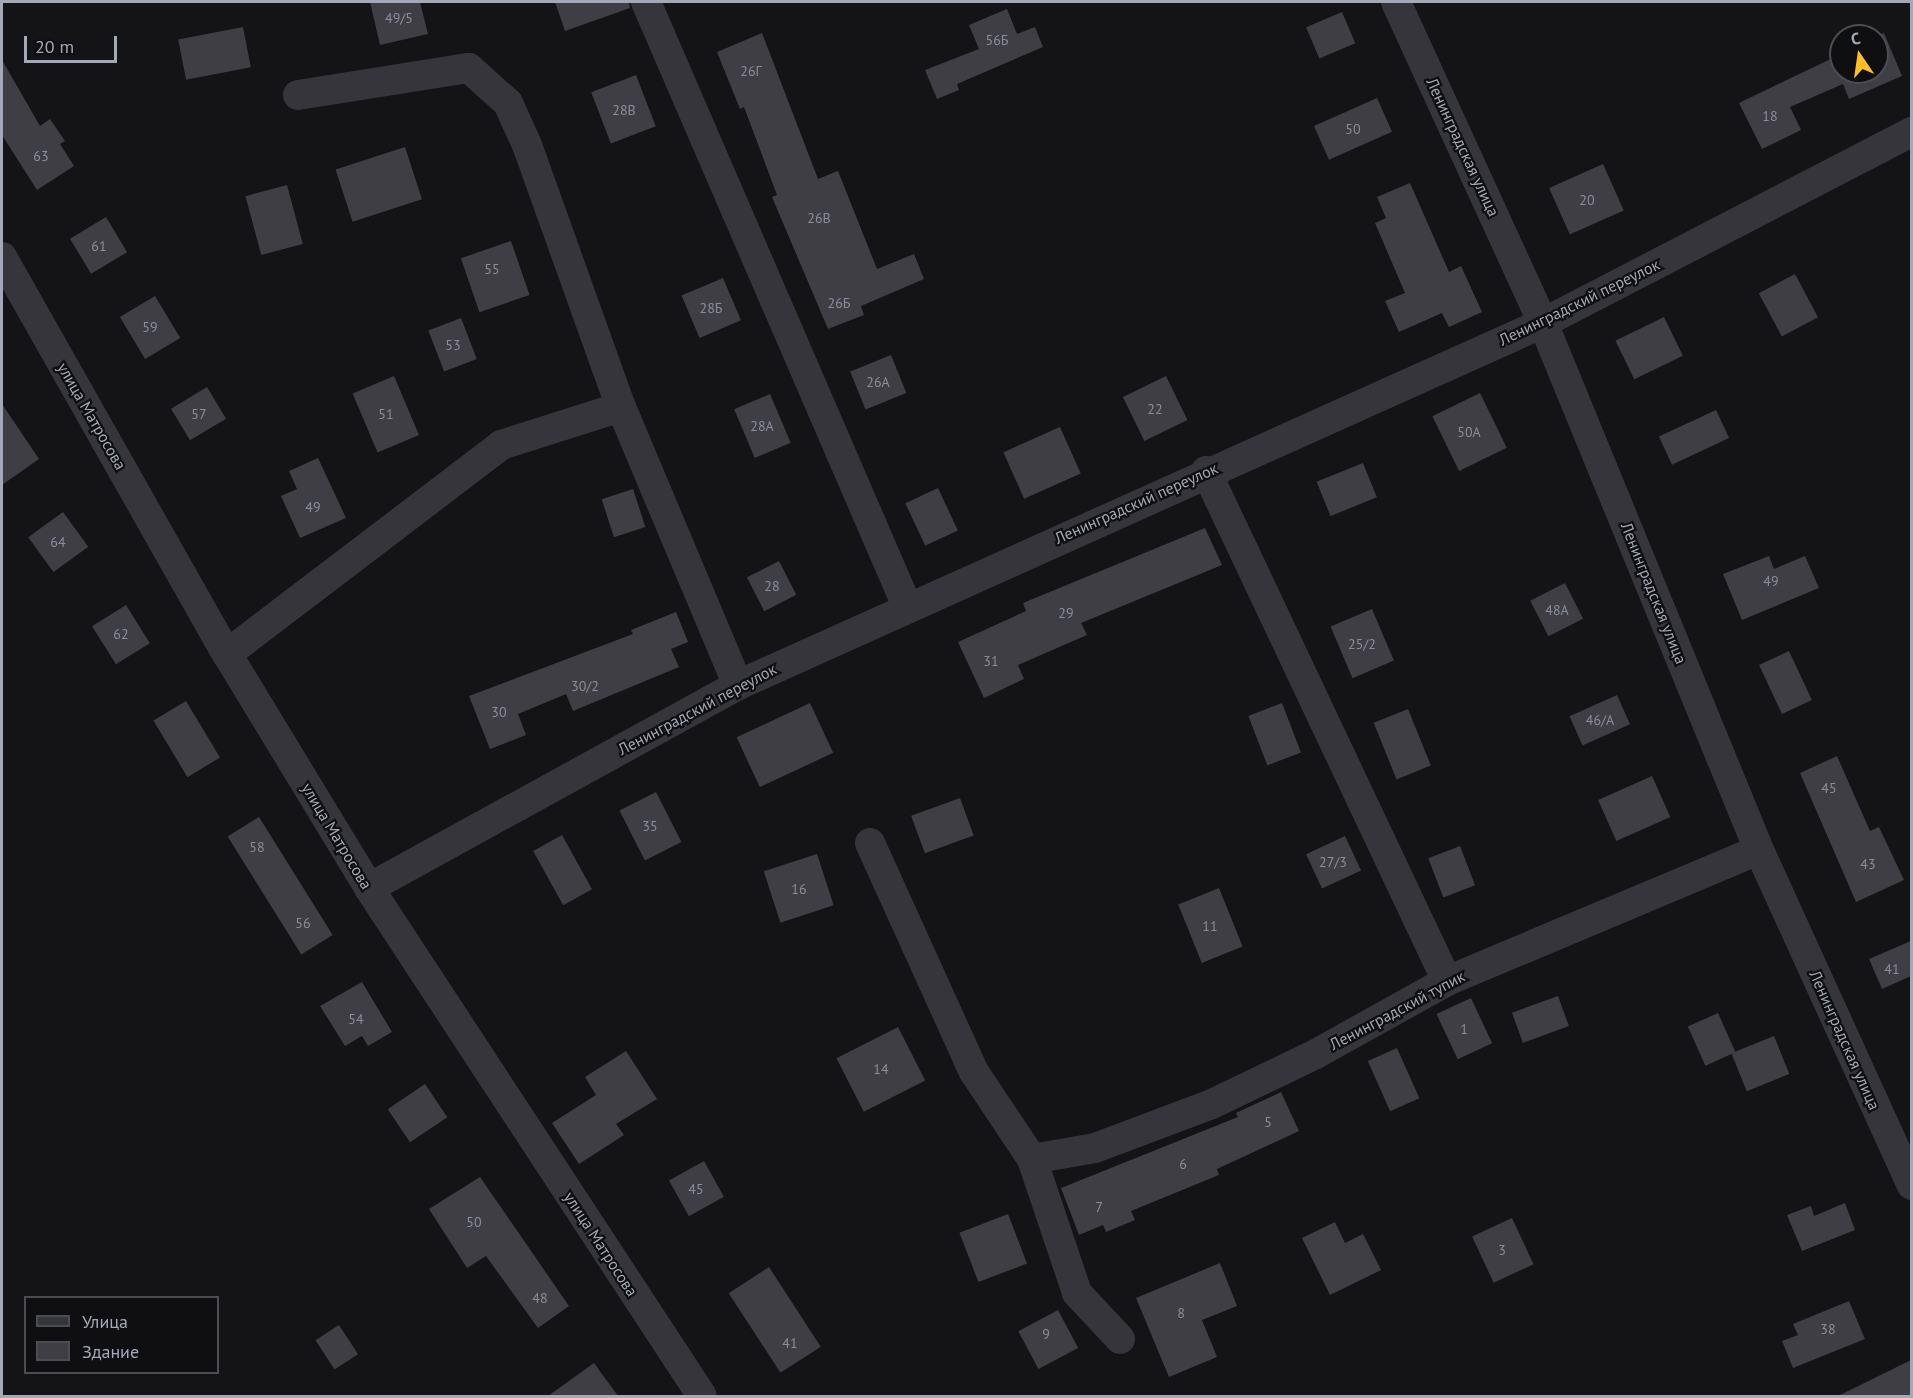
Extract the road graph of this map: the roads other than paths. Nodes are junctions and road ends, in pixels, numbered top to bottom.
1 (646, 2) edge
2 (1396, 2) edge
3 (298, 95) dead end
4 (1911, 132) edge
5 (2, 257) edge
6 (1544, 322) junction
7 (621, 407) junction
8 (1206, 471) junction
9 (908, 606) junction
10 (227, 654) junction
11 (738, 685) junction
12 (870, 843) dead end
13 (1759, 850) junction
14 (369, 888) junction
15 (1447, 981) junction
16 (1032, 1159) junction
17 (1911, 1185) edge
18 (1120, 1339) dead end
19 (702, 1396) edge

1 - 9 street
2 - 6 street, Ленинградская улица
3 - 7 street
4 - 6 street, Ленинградский переулок
5 - 10 street, улица Матросова
6 - 8 street, Ленинградский переулок
6 - 13 street, Ленинградская улица
7 - 10 street
7 - 11 street
8 - 9 street, Ленинградский переулок
8 - 15 street
9 - 11 street, Ленинградский переулок
10 - 14 street, улица Матросова
11 - 14 street, Ленинградский переулок
12 - 16 street
13 - 15 street, Ленинградский тупик
13 - 17 street, Ленинградская улица
14 - 19 street, улица Матросова
15 - 16 street, Ленинградский тупик
16 - 18 street

